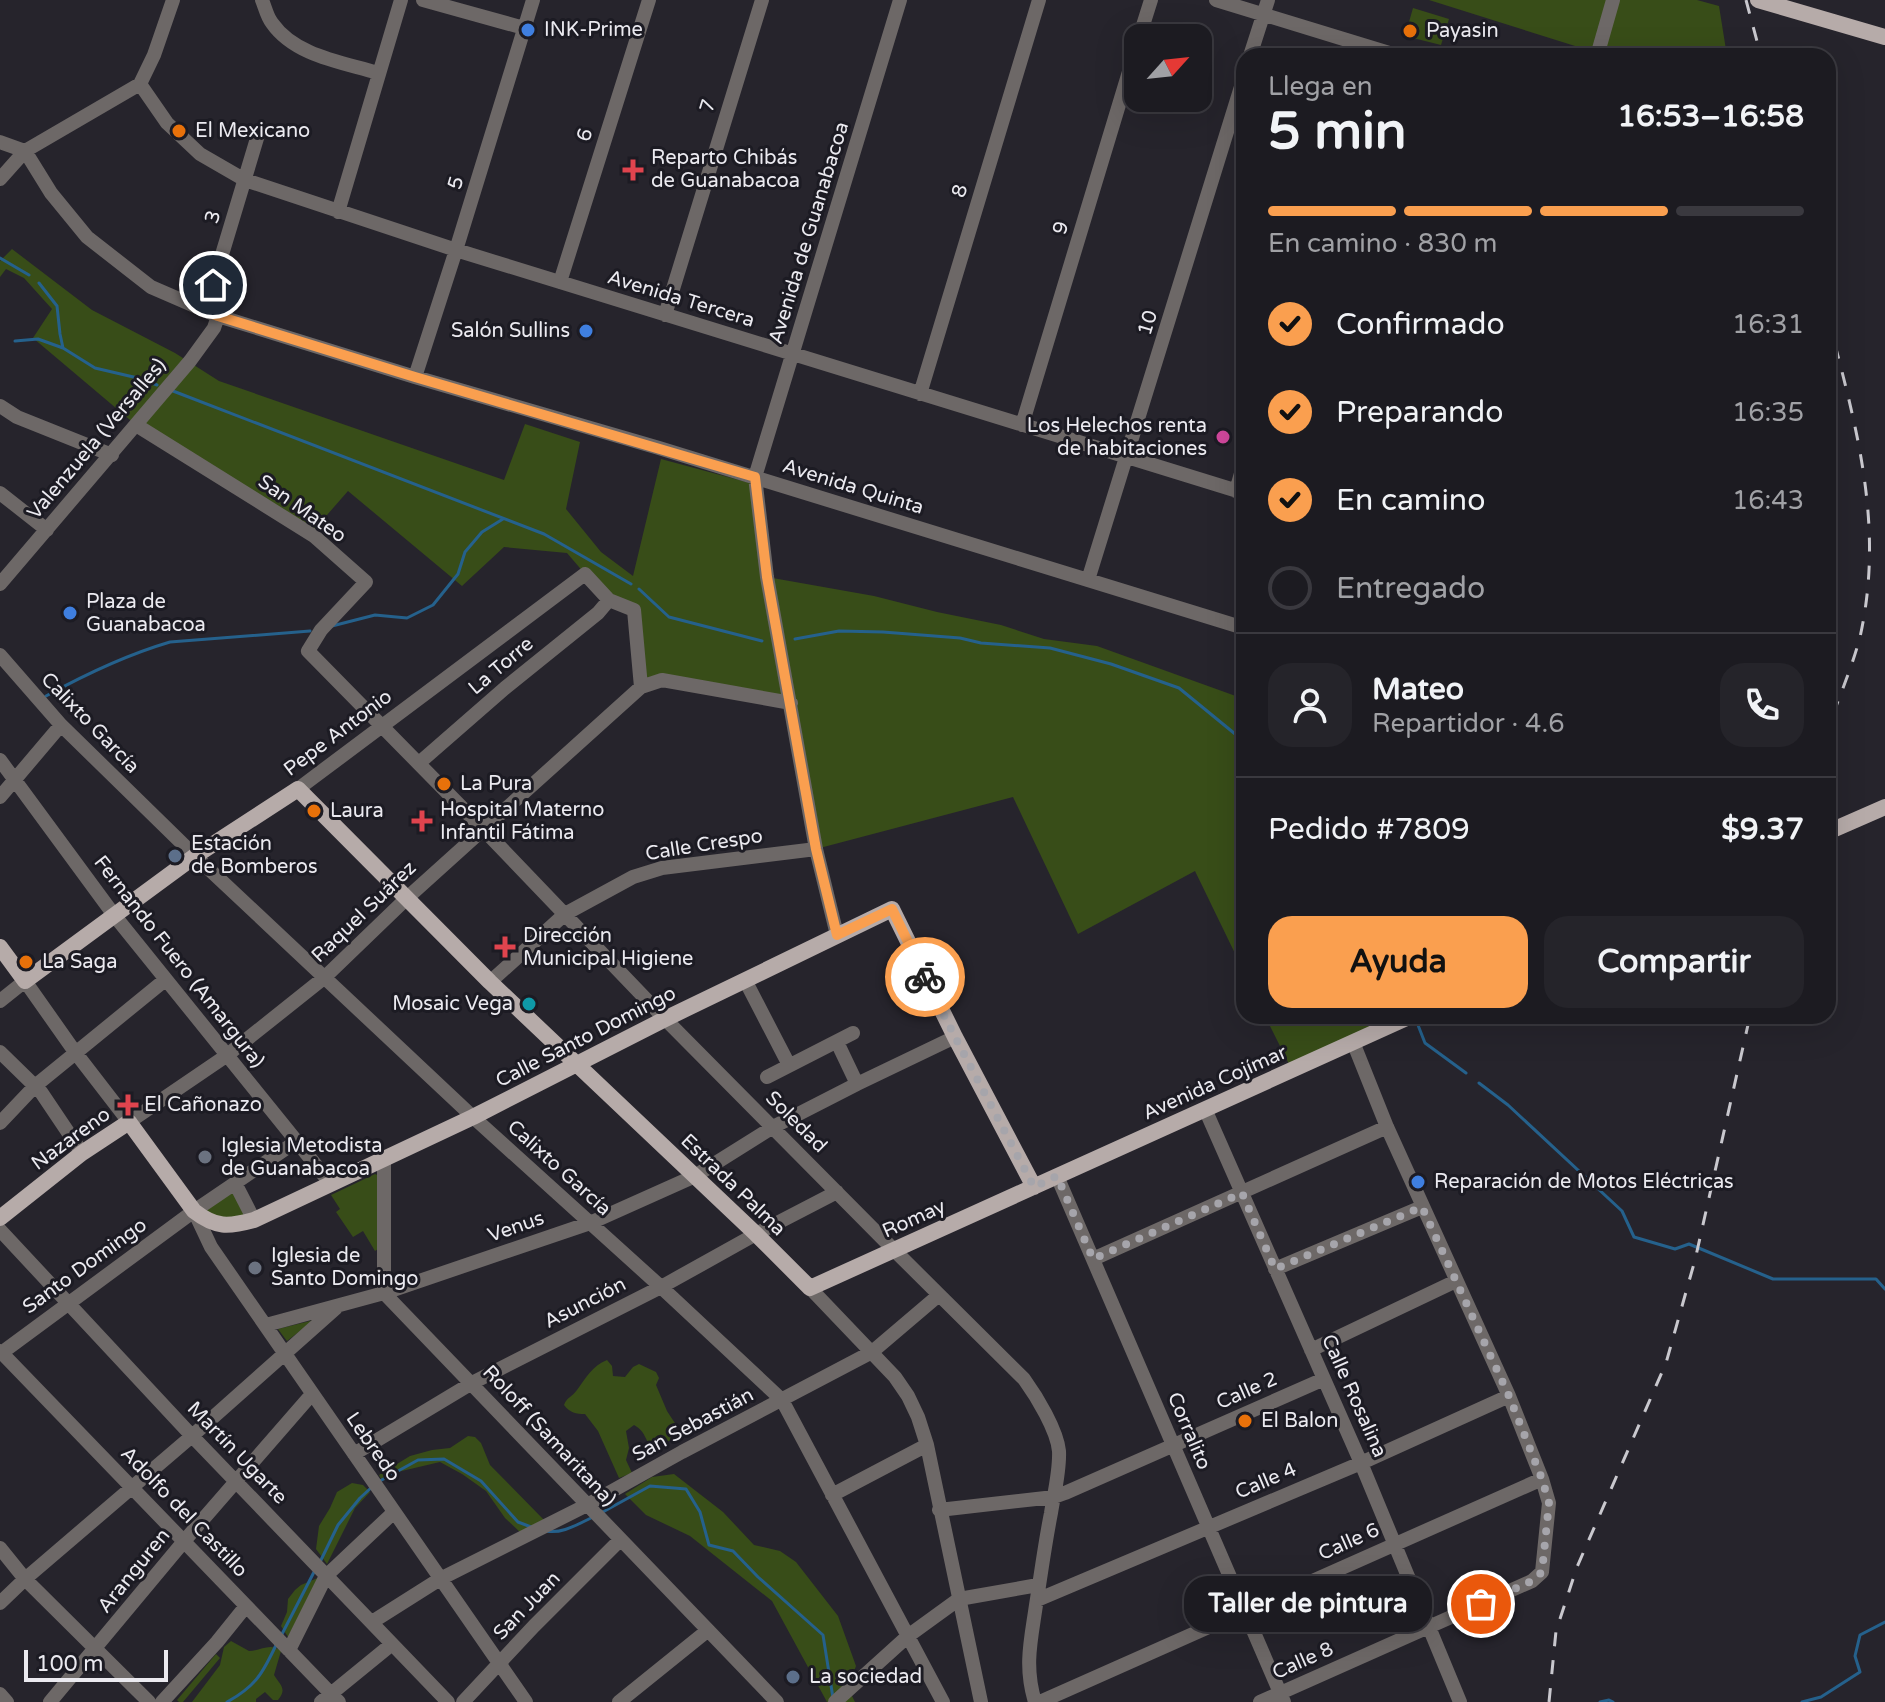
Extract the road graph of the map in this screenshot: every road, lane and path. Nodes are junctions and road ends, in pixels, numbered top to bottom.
1 (173, 0) edge
2 (262, 0) edge
3 (401, 0) edge
4 (423, 0) edge
5 (533, 0) edge
6 (649, 0) edge
7 (762, 0) edge
8 (900, 0) edge
9 (1039, 0) edge
10 (1151, 0) edge
11 (1216, 0) edge
12 (1613, 0) edge
13 (1758, 0) edge
14 (1265, 7) edge
15 (1144, 24) edge
16 (524, 28) junction
17 (1885, 37) edge
18 (1252, 48) edge
19 (1360, 48) edge
20 (1599, 48) edge
21 (378, 73) junction
22 (140, 84) junction
23 (1124, 89) edge
24 (1236, 103) edge
25 (258, 135) dead end
26 (0, 142) edge
27 (25, 151) junction
28 (0, 179) edge
29 (245, 180) junction
30 (338, 212) junction
31 (456, 250) junction
32 (560, 282) junction
33 (212, 313) junction
34 (665, 315) junction
35 (793, 355) junction
36 (415, 377) junction
37 (920, 394) junction
38 (0, 406) edge
39 (136, 425) junction
40 (1022, 425) junction
41 (112, 455) junction
42 (1127, 458) junction
43 (755, 477) junction
44 (1236, 491) edge
45 (0, 493) edge
46 (47, 530) junction
47 (1088, 580) junction
48 (0, 584) edge
49 (609, 600) junction
50 (1236, 626) edge
51 (308, 651) joint
52 (0, 655) edge
53 (641, 687) junction
54 (791, 703) junction
55 (61, 725) junction
56 (381, 725) junction
57 (0, 760) edge
58 (419, 763) junction
59 (15, 780) junction
60 (298, 789) junction
61 (0, 797) edge
62 (1885, 807) edge
63 (1836, 828) edge
64 (483, 829) junction
65 (816, 849) junction
66 (195, 856) junction
67 (407, 898) junction
68 (565, 914) junction
69 (114, 915) junction
70 (837, 935) junction
71 (0, 947) edge
72 (325, 977) junction
73 (165, 980) junction
74 (745, 980) junction
75 (25, 981) junction
76 (490, 982) junction
77 (0, 1001) edge
78 (665, 1019) junction
79 (1394, 1024) edge
80 (853, 1033) dead end
81 (955, 1037) junction
82 (837, 1042) junction
83 (1353, 1042) junction
84 (0, 1052) edge
85 (75, 1052) junction
86 (226, 1056) junction
87 (576, 1065) junction
88 (789, 1065) junction
89 (767, 1077) dead end
90 (857, 1084) junction
91 (35, 1086) junction
92 (1205, 1109) junction
93 (473, 1117) junction
94 (129, 1122) junction
95 (0, 1123) edge
96 (773, 1127) junction
97 (1387, 1127) junction
98 (297, 1141) junction
99 (82, 1153) junction
100 (384, 1159) junction
101 (695, 1176) junction
102 (1057, 1176) junction
103 (235, 1183) junction
104 (331, 1184) junction
105 (1034, 1187) junction
106 (837, 1192) junction
107 (1242, 1193) junction
108 (1422, 1207) junction
109 (194, 1211) junction
110 (0, 1218) edge
111 (246, 1222) junction
112 (590, 1223) junction
113 (0, 1230) edge
114 (756, 1234) junction
115 (211, 1247) junction
116 (894, 1250) junction
117 (1093, 1259) junction
118 (1275, 1269) junction
119 (1456, 1281) junction
120 (661, 1287) junction
121 (810, 1288) junction
122 (384, 1293) junction
123 (939, 1295) junction
124 (69, 1303) junction
125 (338, 1306) junction
126 (266, 1325) junction
127 (1311, 1350) junction
128 (872, 1352) junction
129 (1, 1353) edge
130 (285, 1353) junction
131 (1324, 1379) junction
132 (472, 1383) junction
133 (312, 1394) junction
134 (1509, 1396) junction
135 (782, 1400) junction
136 (192, 1436) junction
137 (927, 1445) junction
138 (1174, 1446) junction
139 (354, 1454) junction
140 (1361, 1463) junction
141 (1542, 1479) junction
142 (236, 1481) junction
143 (133, 1487) junction
144 (832, 1495) junction
145 (1054, 1497) junction
146 (587, 1505) junction
147 (939, 1510) junction
148 (394, 1512) junction
149 (1209, 1527) junction
150 (185, 1540) junction
151 (620, 1540) junction
152 (1396, 1544) junction
153 (0, 1548) edge
154 (321, 1571) junction
155 (25, 1579) junction
156 (440, 1579) junction
157 (1037, 1592) junction
158 (959, 1599) junction
159 (0, 1603) edge
160 (246, 1606) junction
161 (1244, 1610) junction
162 (372, 1622) junction
163 (1430, 1627) junction
164 (707, 1631) junction
165 (908, 1636) junction
166 (283, 1644) junction
167 (392, 1644) junction
168 (95, 1650) junction
169 (500, 1663) junction
170 (0, 1694) edge
171 (637, 1697) edge
172 (839, 1698) edge
173 (1282, 1698) edge
174 (330, 1699) edge
175 (7, 1702) edge
176 (50, 1702) edge
177 (149, 1702) edge
178 (162, 1702) edge
179 (448, 1702) edge
180 (463, 1702) edge
181 (526, 1702) edge
182 (619, 1702) edge
183 (777, 1702) edge
184 (943, 1702) edge
185 (981, 1702) edge
186 (1038, 1702) edge
187 (1260, 1702) edge
188 (1460, 1702) edge

1 - 22 street
2 - 21 street
3 - 21 street
4 - 16 street
5 - 16 street, 5
6 - 32 street, 6
7 - 34 street, 7
8 - 35 street, Avenida de Guanabacoa
9 - 37 street, 8
10 - 15 street, 9
11 - 14 street
12 - 20 street
13 - 17 main road
14 - 18 street
14 - 19 street
16 - 31 street, 5
21 - 30 street
22 - 27 street
22 - 29 street, Avenida Tercera
23 - 40 street, 9
24 - 42 street, 10
25 - 29 street, 3
26 - 27 street
27 - 28 street
27 - 33 street, Avenida Quinta
29 - 30 street, Avenida Tercera
29 - 33 street, 3
30 - 31 street, Avenida Tercera
31 - 32 street, Avenida Tercera
31 - 36 street, 5
32 - 34 street, Avenida Tercera
33 - 36 street, Avenida Quinta
33 - 39 street, Valenzuela (Versalles)
34 - 35 street, Avenida Tercera
35 - 37 street, Avenida Tercera
35 - 43 street, Avenida de Guanabacoa
36 - 43 street, Avenida Quinta
37 - 40 street, Avenida Tercera
38 - 41 street
39 - 41 street, Valenzuela (Versalles)
39 - 51 street, San Mateo
40 - 42 street, Avenida Tercera
41 - 46 street, Valenzuela (Versalles)
42 - 44 street, Avenida Tercera
42 - 47 street, 10
43 - 47 street, Avenida Quinta
43 - 54 street
45 - 46 street
46 - 48 street, Valenzuela (Versalles)
47 - 50 street, Avenida Quinta
49 - 53 street, Pepe Antonio
49 - 56 street, Pepe Antonio
49 - 58 street, La Torre
51 - 56 street, Soledad
52 - 55 street, Calixto García
53 - 54 street
53 - 64 street, Raquel Suárez
54 - 65 street
55 - 59 street
55 - 66 street, Calixto García
56 - 58 street, Soledad
56 - 60 street, Pepe Antonio
57 - 59 street, Fernando Fuero (Amargura)
58 - 64 street, Soledad
59 - 61 street
59 - 69 street, Fernando Fuero (Amargura)
60 - 66 main road, Pepe Antonio
60 - 67 main road, Estrada Palma
62 - 63 main road
64 - 67 street, Raquel Suárez
64 - 68 street, Soledad
65 - 68 street, Calle Crespo
65 - 70 street
66 - 69 main road, Pepe Antonio
66 - 72 street, Calixto García
67 - 72 street, Raquel Suárez
67 - 76 main road, Estrada Palma
68 - 76 street, Calle Crespo
68 - 78 street, Soledad
69 - 73 street, Fernando Fuero (Amargura)
69 - 75 main road, Pepe Antonio
70 - 74 main road, Calle Santo Domingo
70 - 81 main road, Calle Santo Domingo
71 - 75 main road
72 - 86 street, Raquel Suárez
72 - 93 street, Calixto García
73 - 85 street
73 - 86 street, Fernando Fuero (Amargura)
74 - 78 main road, Calle Santo Domingo
74 - 88 street
75 - 77 street, Pepe Antonio
75 - 85 street
76 - 87 main road, Estrada Palma
78 - 87 main road, Calle Santo Domingo
78 - 96 street, Soledad
79 - 83 main road, Avenida Cojímar
80 - 82 street
81 - 90 street, Venus
81 - 105 main road
82 - 88 street
82 - 90 street
83 - 92 main road, Avenida Cojímar
83 - 97 street
84 - 91 street
85 - 91 street
85 - 94 street
86 - 94 street, Raquel Suárez
86 - 98 street, Fernando Fuero (Amargura)
87 - 93 main road, Calle Santo Domingo
87 - 101 main road, Estrada Palma
88 - 89 street
90 - 96 street, Venus
91 - 95 street
91 - 99 street
92 - 102 main road, Avenida Cojímar
92 - 107 street, Calle Rosalina
93 - 100 main road, Calle Santo Domingo
93 - 112 street, Calixto García
94 - 99 main road, Nazareno
94 - 109 main road
96 - 101 street, Venus
96 - 106 street, Soledad
97 - 107 street
97 - 108 street
98 - 103 street, Santo Domingo
98 - 104 street, Fernando Fuero (Amargura)
99 - 110 main road, Nazareno
100 - 104 main road
100 - 122 street
101 - 112 street, Venus
101 - 114 main road, Estrada Palma
102 - 105 main road, Avenida Cojímar
102 - 117 street, Corralito
103 - 109 street, Santo Domingo
103 - 111 street
104 - 111 main road
105 - 116 main road, Romay
106 - 114 street, Asunción
106 - 116 street, Soledad
107 - 117 street
107 - 118 street, Calle Rosalina
108 - 118 street
108 - 119 street
109 - 111 main road
109 - 115 street, Lebredo
109 - 124 street, Santo Domingo
111 - 115 street
112 - 120 street, Calixto García
112 - 122 street, Venus
113 - 124 street, Martín Ugarte
114 - 120 street, Asunción
114 - 121 main road, Estrada Palma
115 - 126 street, Lebredo
116 - 121 main road, Romay
116 - 123 street, Soledad
117 - 138 street, Corralito
118 - 127 street, Calle Rosalina
119 - 127 street
119 - 134 street
120 - 132 street, Asunción
120 - 135 street, Calixto García
121 - 128 street, Estrada Palma
122 - 125 street, Venus
122 - 132 street, Roloff (Samaritana)
123 - 128 street, San Sebastián
123 - 145 street, Soledad
124 - 129 street, Santo Domingo
124 - 136 street, Martín Ugarte
125 - 126 street, Venus
125 - 130 street, Venus
126 - 130 street, Lebredo
127 - 131 street, Calle Rosalina
128 - 135 street, San Sebastián
128 - 137 street, Estrada Palma
129 - 143 street, Adolfo del Castillo
130 - 133 street, Lebredo
130 - 136 street, Venus
131 - 138 street, Calle 2
131 - 140 street, Calle Rosalina
132 - 139 street, Asunción
132 - 146 street, Roloff (Samaritana)
133 - 139 street, Lebredo
133 - 142 street, Aranguren
134 - 140 street, Calle 4
134 - 141 street
135 - 144 street, Calixto García
135 - 146 street, San Sebastián
136 - 142 street, Martín Ugarte
136 - 143 street, Venus
137 - 144 street
137 - 147 street, Estrada Palma
138 - 145 street, Calle 2
138 - 149 street, Corralito
139 - 148 street, Lebredo
140 - 149 street, Calle 4
140 - 152 street, Calle Rosalina
141 - 152 street, Calle 6
141 - 163 street, Calle 8
142 - 150 street, Aranguren
142 - 154 street, Martín Ugarte
143 - 150 street, Adolfo del Castillo
143 - 155 street, Venus
144 - 165 street, Calixto García
145 - 147 street, Calle 2
145 - 157 street, Soledad
146 - 151 street, Roloff (Samaritana)
146 - 156 street, San Sebastián
147 - 158 street, Estrada Palma
148 - 154 street
148 - 156 street, Lebredo
149 - 157 street, Calle 4
149 - 161 street, Corralito
150 - 160 street, Adolfo del Castillo
150 - 168 street, Aranguren
151 - 164 street, Roloff (Samaritana)
151 - 169 street, San Juan
152 - 161 street, Calle 6
152 - 163 street, Calle Rosalina
153 - 155 street
154 - 162 street, Martín Ugarte
154 - 166 street
155 - 159 street, Venus
155 - 168 street
156 - 162 street, San Sebastián
156 - 169 street, Lebredo
157 - 158 street, Calle 4
157 - 186 street, Soledad
158 - 165 street
158 - 185 street, Estrada Palma
160 - 166 street, Adolfo del Castillo
160 - 178 street
161 - 173 street, Corralito
161 - 186 street, Calle 6
162 - 167 street, Martín Ugarte
163 - 173 street, Calle 8
163 - 188 street, Calle Rosalina
164 - 171 street
164 - 183 street, Roloff (Samaritana)
165 - 172 street
165 - 184 street, Calixto García
166 - 174 street, Adolfo del Castillo
167 - 174 street
167 - 179 street, Martín Ugarte
168 - 176 street, Aranguren
168 - 177 street
169 - 180 street, San Juan
169 - 181 street, Lebredo
170 - 175 street
171 - 182 street
173 - 187 street, Calle 8

